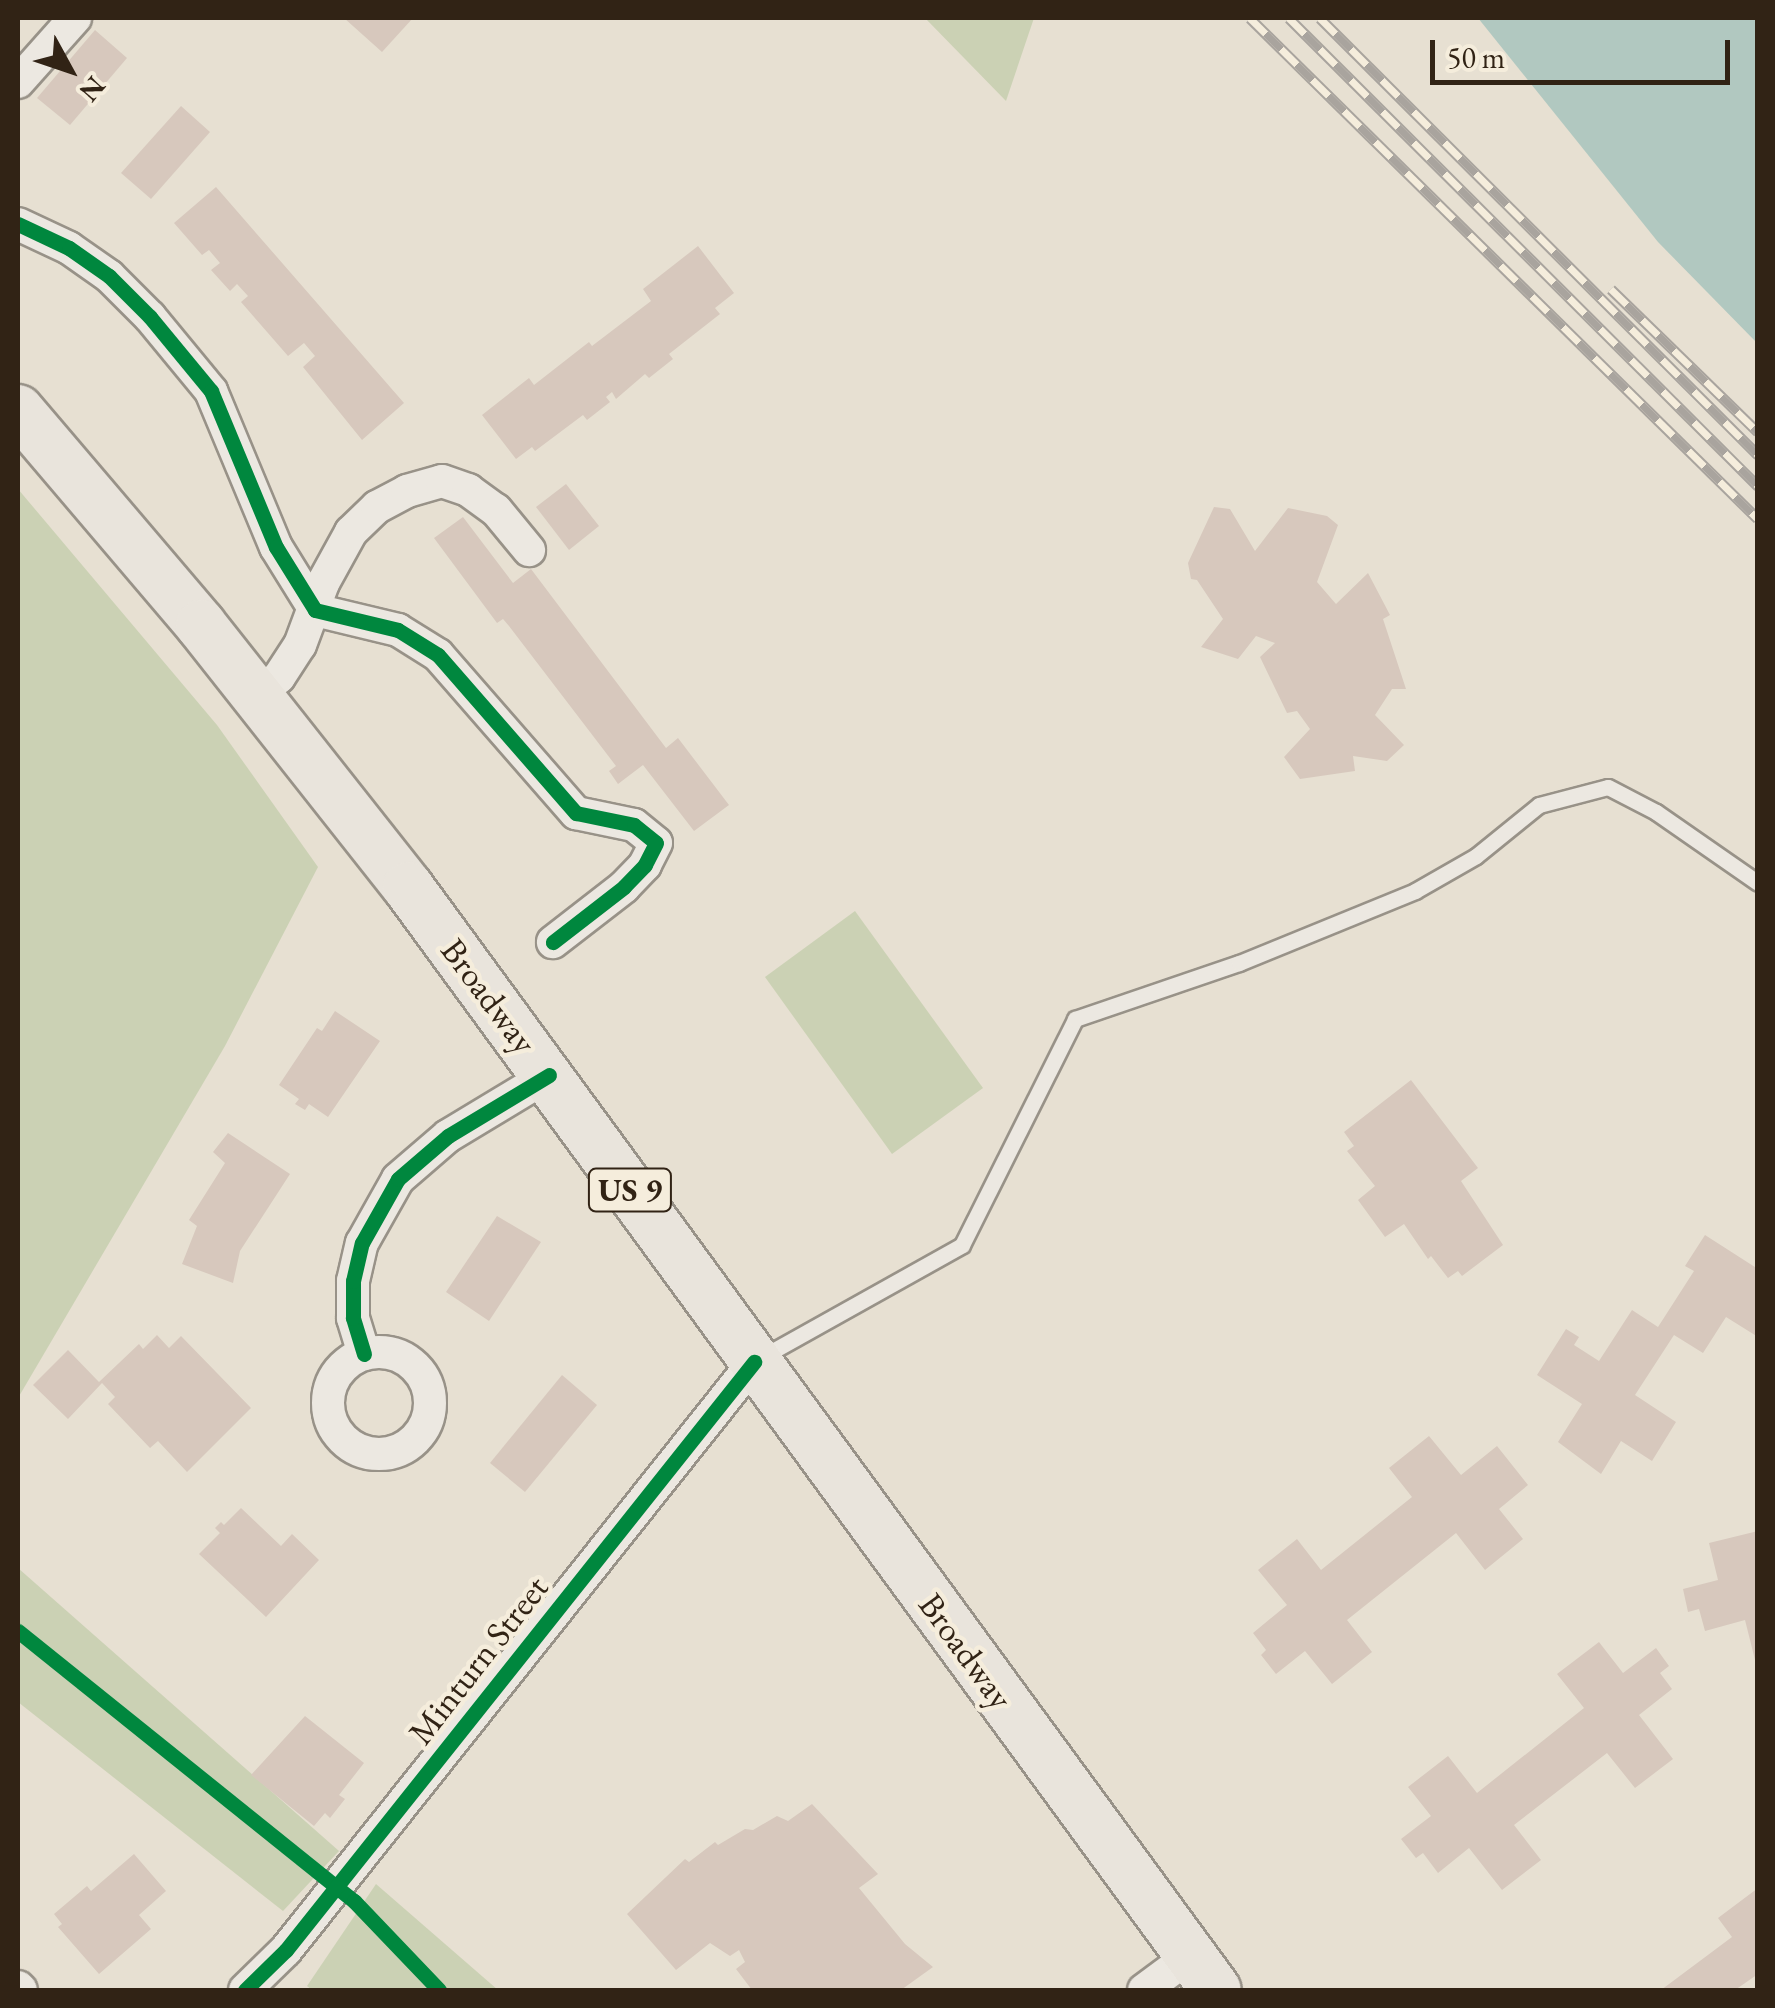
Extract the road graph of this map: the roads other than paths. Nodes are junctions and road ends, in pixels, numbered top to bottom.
1 (75, 18) edge
2 (18, 82) edge
3 (18, 224) edge
4 (18, 410) edge
5 (529, 550) dead end
6 (315, 610) junction
7 (256, 696) junction
8 (1758, 883) edge
9 (553, 942) dead end
10 (549, 1076) junction
11 (364, 1354) dead end
12 (754, 1362) junction
13 (1203, 1973) edge
14 (245, 1990) edge
15 (1144, 1990) edge

1 - 2 street
3 - 6 street
4 - 7 main road, Broadway / US 9
5 - 6 street
6 - 7 street
6 - 9 street
7 - 10 main road, Broadway / US 9
8 - 12 lane
10 - 11 street
10 - 12 main road, Broadway / US 9
12 - 13 main road, Broadway / US 9
12 - 14 street, Minturn Street
13 - 15 street

